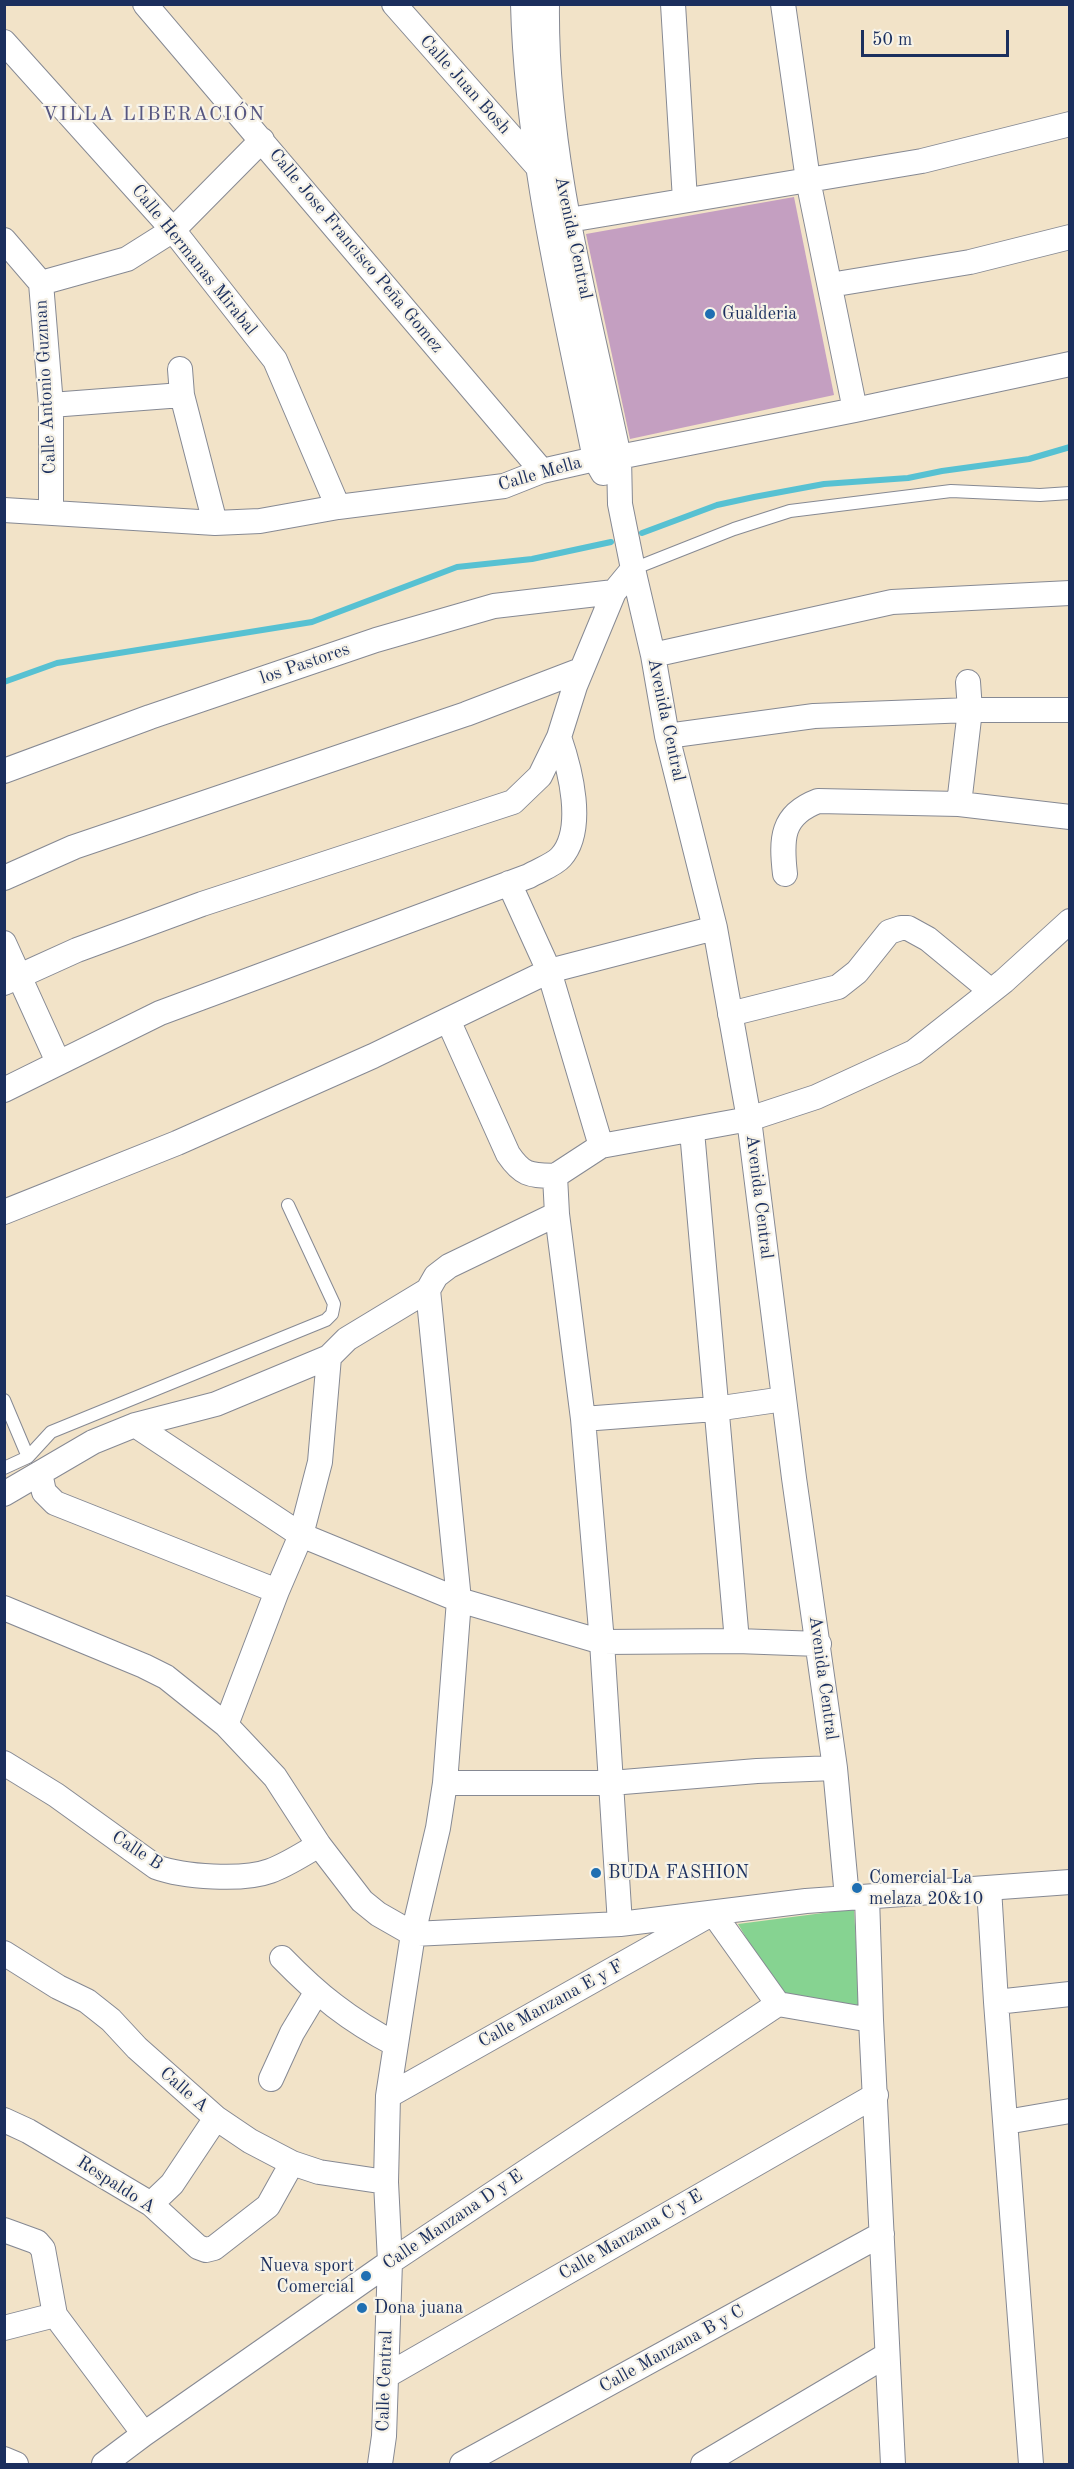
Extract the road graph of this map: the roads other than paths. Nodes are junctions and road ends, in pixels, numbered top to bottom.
1 (523, 4) edge
2 (547, 4) edge
3 (673, 4) edge
4 (783, 4) edge
5 (147, 5) edge
6 (396, 6) edge
7 (4, 42) edge
8 (1070, 124) edge
9 (262, 140) junction
10 (537, 166) junction
11 (808, 180) junction
12 (686, 200) junction
13 (569, 220) junction
14 (173, 230) junction
15 (1070, 237) edge
16 (4, 240) edge
17 (41, 284) junction
18 (830, 285) junction
19 (1070, 364) edge
20 (180, 369) dead end
21 (182, 395) junction
22 (51, 405) junction
23 (855, 410) junction
24 (619, 457) junction
25 (595, 459) junction
26 (542, 471) junction
27 (1070, 493) edge
28 (620, 504) junction
29 (338, 507) junction
30 (4, 510) edge
31 (51, 511) junction
32 (215, 523) junction
33 (633, 569) junction
34 (614, 592) junction
35 (1070, 593) edge
36 (653, 655) junction
37 (582, 670) junction
38 (968, 682) dead end
39 (970, 710) junction
40 (1070, 710) edge
41 (667, 736) junction
42 (559, 737) junction
43 (4, 771) edge
44 (959, 804) junction
45 (1070, 817) edge
46 (785, 874) dead end
47 (4, 878) edge
48 (509, 883) junction
49 (1070, 921) edge
50 (715, 928) junction
51 (4, 943) edge
52 (549, 972) junction
53 (12, 979) edge
54 (991, 991) junction
55 (730, 1014) junction
56 (448, 1020) junction
57 (58, 1062) junction
58 (4, 1090) edge
59 (749, 1119) junction
60 (692, 1131) junction
61 (601, 1146) junction
62 (555, 1176) junction
63 (288, 1205) dead end
64 (4, 1212) edge
65 (557, 1214) junction
66 (428, 1290) junction
67 (330, 1357) junction
68 (784, 1399) junction
69 (4, 1400) edge
70 (715, 1409) junction
71 (583, 1419) junction
72 (135, 1425) junction
73 (34, 1465) junction
74 (4, 1468) edge
75 (4, 1494) edge
76 (301, 1535) junction
77 (277, 1592) junction
78 (459, 1600) junction
79 (4, 1608) edge
80 (737, 1641) junction
81 (602, 1642) junction
82 (819, 1644) junction
83 (226, 1725) junction
84 (4, 1763) edge
85 (835, 1768) junction
86 (445, 1783) junction
87 (611, 1783) junction
88 (319, 1845) junction
89 (1070, 1882) edge
90 (989, 1888) junction
91 (857, 1897) junction
92 (713, 1913) junction
93 (620, 1924) junction
94 (413, 1934) junction
95 (4, 1953) edge
96 (282, 1958) dead end
97 (316, 1993) junction
98 (1070, 1994) edge
99 (996, 2002) junction
100 (778, 2004) junction
101 (871, 2020) junction
102 (395, 2044) junction
103 (271, 2079) dead end
104 (876, 2095) junction
105 (388, 2096) junction
106 (1070, 2111) edge
107 (216, 2118) junction
108 (4, 2120) edge
109 (1006, 2122) junction
110 (292, 2163) junction
111 (386, 2182) junction
112 (151, 2204) junction
113 (4, 2230) edge
114 (882, 2234) junction
115 (390, 2262) junction
116 (55, 2315) junction
117 (4, 2328) edge
118 (887, 2355) junction
119 (386, 2376) junction
120 (144, 2434) junction
121 (4, 2459) edge
122 (16, 2464) edge
123 (104, 2464) edge
124 (380, 2464) edge
125 (462, 2464) edge
126 (703, 2464) edge
127 (893, 2464) edge
128 (1031, 2464) edge

1 - 10 street, Avenida Central
2 - 13 street, Avenida Central
3 - 12 street
4 - 11 street
5 - 9 street, Calle Jose Francisco Peña Gomez
6 - 10 street, Calle Juan Bosh
7 - 14 street, Calle Hermanas Mirabal
8 - 11 street
9 - 14 street
9 - 26 street, Calle Jose Francisco Peña Gomez
10 - 25 street, Avenida Central
11 - 12 street
11 - 18 street
12 - 13 street
13 - 24 street, Avenida Central
14 - 17 street
14 - 29 street, Calle Hermanas Mirabal
15 - 18 street
16 - 17 street, Calle Antonio Guzman
17 - 22 street, Calle Antonio Guzman
18 - 23 street
19 - 23 street, Calle Mella
20 - 21 street
21 - 22 street
21 - 32 street
22 - 31 street, Calle Antonio Guzman
23 - 24 street, Calle Mella
24 - 25 street, Calle Mella
24 - 28 street, Avenida Central
25 - 26 street, Calle Mella
25 - 28 street, Avenida Central
26 - 29 street, Calle Mella
27 - 33 lane
28 - 33 street, Avenida Central
29 - 32 street, Calle Mella
30 - 31 street, Calle Mella
31 - 32 street, Calle Mella
33 - 34 street
33 - 36 street, Avenida Central
34 - 37 street
34 - 43 street, los Pastores
35 - 36 street
36 - 41 street, Avenida Central
37 - 42 street
37 - 47 street
38 - 39 street
39 - 40 street
39 - 41 street
39 - 44 street
41 - 50 street, Avenida Central
42 - 48 street
42 - 53 street
44 - 45 street
44 - 46 street
48 - 52 street
48 - 57 street
49 - 54 street
50 - 52 street
50 - 55 street, Avenida Central
51 - 53 street
52 - 56 street
52 - 61 street
53 - 57 street
54 - 55 street
54 - 59 street
55 - 59 street, Avenida Central
56 - 62 street
56 - 64 street
57 - 58 street
59 - 60 street
59 - 68 street, Avenida Central
60 - 61 street
60 - 70 street
61 - 62 street
62 - 65 street
63 - 73 lane
65 - 66 street
65 - 71 street
66 - 67 street
66 - 78 street, Calle Central
67 - 72 street
67 - 76 street
68 - 70 street
68 - 82 street, Avenida Central
69 - 73 lane
70 - 71 street
70 - 80 street
71 - 81 street
72 - 73 street
72 - 76 street
73 - 74 lane
73 - 75 street
73 - 77 street
76 - 77 street
76 - 78 street
77 - 83 street
78 - 81 street
78 - 86 street, Calle Central
79 - 83 street
80 - 81 street
80 - 82 street
81 - 87 street
82 - 85 street, Avenida Central
83 - 88 street
84 - 88 street, Calle B
85 - 87 street
85 - 91 street, Avenida Central
86 - 87 street
86 - 94 street, Calle Central
87 - 93 street
88 - 94 street
89 - 90 street
90 - 91 street
90 - 99 street
91 - 92 street
91 - 101 street, Avenida Central
92 - 93 street
92 - 100 street
92 - 105 street, Calle Manzana E y F
93 - 94 street
94 - 102 street, Calle Central
95 - 107 street, Calle A
96 - 97 street
97 - 102 street
97 - 103 street
98 - 99 street
99 - 109 street
100 - 101 street
100 - 115 street, Calle Manzana D y E
101 - 104 street, Avenida Central
102 - 105 street, Calle Central
104 - 114 street, Avenida Central
104 - 119 street, Calle Manzana C y E
105 - 111 street, Calle Central
106 - 109 street
107 - 110 street, Calle A
107 - 112 street
108 - 112 street, Respaldo A
109 - 128 street
110 - 111 street, Calle A
110 - 112 street, Respaldo A
111 - 115 street, Calle Central
113 - 116 street
114 - 118 street, Avenida Central
114 - 125 street, Calle Manzana B y C
115 - 119 street, Calle Central
115 - 120 street, Calle Manzana D y E
116 - 117 street
116 - 120 street
118 - 126 street
118 - 127 street, Avenida Central
119 - 124 street, Calle Central
120 - 123 street, Calle Manzana D y E
121 - 122 street

